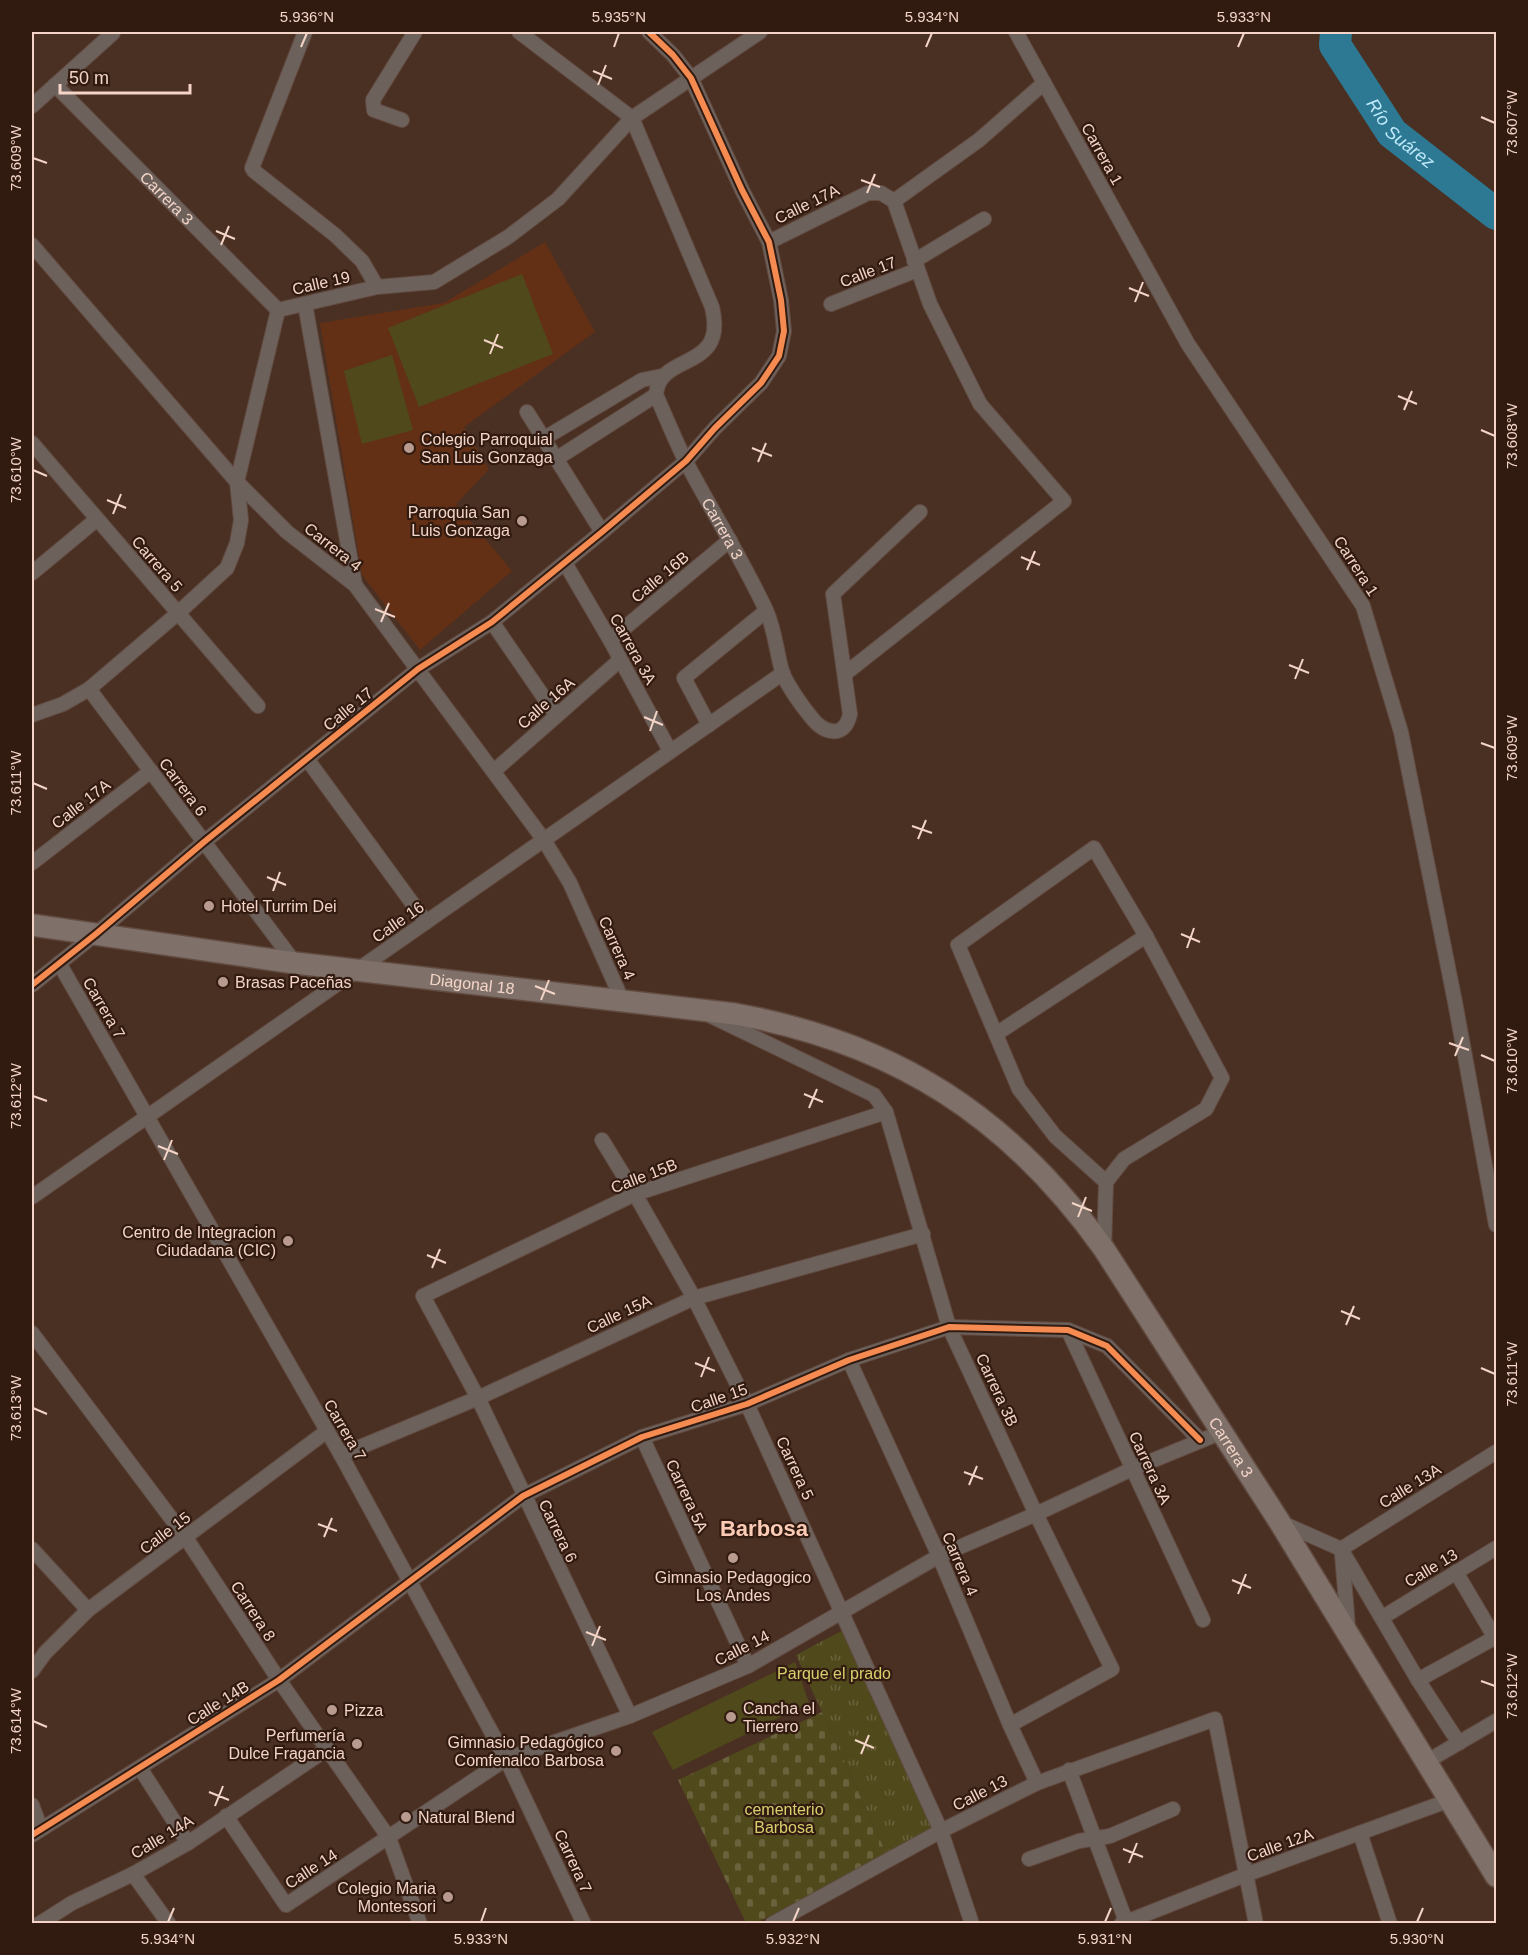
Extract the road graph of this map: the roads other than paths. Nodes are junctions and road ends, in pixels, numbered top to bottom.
1 (305, 32) edge
2 (415, 32) edge
3 (519, 32) edge
4 (649, 32) edge
5 (760, 32) edge
6 (1016, 32) edge
7 (113, 33) dead end
8 (691, 78) junction
9 (1044, 83) junction
10 (55, 85) junction
11 (32, 106) edge
12 (632, 118) junction
13 (402, 120) dead end
14 (894, 201) junction
15 (984, 219) dead end
16 (769, 242) junction
17 (32, 245) edge
18 (916, 265) junction
19 (377, 287) junction
20 (305, 304) junction
21 (831, 304) dead end
22 (278, 310) junction
23 (658, 386) junction
24 (526, 412) dead end
25 (543, 439) junction
26 (32, 443) edge
27 (556, 459) junction
28 (686, 461) junction
29 (237, 482) junction
30 (920, 512) dead end
31 (97, 519) junction
32 (602, 532) junction
33 (730, 540) junction
34 (565, 563) junction
35 (32, 573) edge
36 (355, 585) junction
37 (766, 611) junction
38 (178, 613) junction
39 (492, 622) junction
40 (610, 640) junction
41 (620, 660) junction
42 (418, 669) junction
43 (783, 673) junction
44 (846, 673) junction
45 (89, 689) junction
46 (258, 706) dead end
47 (32, 715) edge
48 (556, 715) junction
49 (709, 724) junction
50 (670, 751) junction
51 (307, 759) junction
52 (151, 771) junction
53 (494, 771) junction
54 (544, 840) junction
55 (204, 842) junction
56 (32, 863) edge
57 (426, 922) junction
58 (32, 925) edge
59 (97, 933) junction
60 (1146, 936) junction
61 (59, 963) junction
62 (295, 963) junction
63 (358, 969) junction
64 (32, 985) edge
65 (623, 1002) junction
66 (698, 1010) junction
67 (996, 1034) junction
68 (905, 1069) joint
69 (886, 1112) junction
70 (148, 1116) junction
71 (602, 1140) dead end
72 (1106, 1182) junction
73 (636, 1194) junction
74 (32, 1197) edge
75 (1497, 1225) edge
76 (923, 1234) junction
77 (1104, 1250) junction
78 (423, 1296) joint
79 (694, 1298) junction
80 (950, 1327) junction
81 (1068, 1330) junction
82 (32, 1333) edge
83 (849, 1360) junction
84 (478, 1398) junction
85 (747, 1404) junction
86 (327, 1431) junction
87 (1222, 1432) junction
88 (642, 1437) junction
89 (1200, 1440) junction
90 (1497, 1452) edge
91 (341, 1455) junction
92 (1132, 1469) junction
93 (523, 1496) junction
94 (1036, 1514) junction
95 (1279, 1521) junction
96 (186, 1538) junction
97 (1497, 1548) edge
98 (32, 1549) edge
99 (1341, 1549) junction
100 (939, 1556) junction
101 (1456, 1572) junction
102 (409, 1580) junction
103 (88, 1610) junction
104 (843, 1611) junction
105 (1383, 1617) junction
106 (1203, 1620) dead end
107 (1348, 1634) junction
108 (1496, 1637) edge
109 (748, 1666) junction
110 (32, 1671) edge
111 (279, 1680) junction
112 (1418, 1680) junction
113 (630, 1716) junction
114 (1497, 1721) edge
115 (1010, 1725) junction
116 (1460, 1743) junction
117 (327, 1749) junction
118 (506, 1759) junction
119 (1426, 1762) junction
120 (140, 1768) junction
121 (1069, 1770) junction
122 (1037, 1782) junction
123 (1450, 1800) junction
124 (32, 1805) edge
125 (1173, 1809) dead end
126 (226, 1816) junction
127 (941, 1831) junction
128 (36, 1832) edge
129 (1360, 1833) junction
130 (389, 1838) junction
131 (1095, 1839) junction
132 (188, 1843) junction
133 (1029, 1859) dead end
134 (133, 1874) junction
135 (1245, 1875) junction
136 (1497, 1876) edge
137 (39, 1923) edge
138 (169, 1923) edge
139 (420, 1923) edge
140 (584, 1923) edge
141 (772, 1923) edge
142 (972, 1923) edge
143 (1125, 1923) edge
144 (1256, 1923) edge
145 (1390, 1923) edge

1 - 19 street
2 - 13 street
3 - 12 street
4 - 8 street, Calle 17
5 - 8 street, Calle 19
6 - 9 street, Carrera 1
7 - 10 street
8 - 12 street, Calle 19
8 - 16 street, Calle 17
9 - 14 street
9 - 75 street, Carrera 1
10 - 11 street
10 - 22 street, Carrera 3
12 - 19 street, Calle 19
12 - 23 street
14 - 16 street, Calle 17A
14 - 18 street
15 - 18 street, Calle 17
16 - 28 street, Calle 17
17 - 29 street, Carrera 4
18 - 21 street, Calle 17
18 - 44 street
19 - 20 street, Calle 19
20 - 22 street, Calle 19
20 - 36 street
22 - 29 street, Calle 19
23 - 25 street
23 - 27 street
23 - 28 street, Carrera 3
24 - 25 street
25 - 27 street
26 - 31 street, Carrera 5
27 - 32 street
28 - 32 street, Calle 17
28 - 33 street, Carrera 3
29 - 36 street, Carrera 4
29 - 38 street, Calle 19
30 - 44 street
31 - 35 street
31 - 38 street, Carrera 5
32 - 34 street, Calle 17
33 - 37 street, Carrera 3
33 - 40 street, Calle 16B
34 - 39 street, Calle 17
34 - 40 street, Carrera 3A
36 - 42 street, Carrera 4
37 - 43 street, Carrera 3
37 - 49 street, Carrera 3A
38 - 45 street, Calle 19
38 - 46 street, Carrera 5
39 - 42 street, Calle 17
39 - 48 street
40 - 41 street, Carrera 3A
41 - 48 street, Calle 16A
41 - 50 street, Carrera 3A
42 - 51 street, Calle 17
42 - 53 street, Carrera 4
43 - 44 street, Carrera 3
43 - 49 street, Calle 16
45 - 47 street, Calle 19
45 - 52 street, Carrera 6
48 - 53 street, Calle 16A
49 - 50 street, Calle 16
50 - 54 street, Calle 16
51 - 55 street, Calle 17
51 - 57 street
52 - 55 street, Carrera 6
52 - 56 street, Calle 17A
53 - 54 street, Carrera 4
54 - 57 street, Calle 16
54 - 65 street, Carrera 4
55 - 59 street, Calle 17
55 - 62 street, Carrera 6
57 - 63 street, Calle 16
58 - 59 main road, Diagonal 18
59 - 61 street, Calle 17
59 - 62 main road, Diagonal 18
60 - 67 street
60 - 67 street
60 - 72 street
61 - 64 street, Calle 17
61 - 70 street, Carrera 7
62 - 63 main road, Diagonal 18
63 - 65 main road, Diagonal 18
63 - 70 street, Calle 16
65 - 66 main road, Diagonal 18
66 - 68 main road, Diagonal 18
66 - 69 street
67 - 72 street
68 - 77 main road, Carrera 3
69 - 73 street, Calle 15B
69 - 76 street, Carrera 3B
70 - 74 street, Calle 16
70 - 86 street, Carrera 7
71 - 73 street, Carrera 5
72 - 77 street
73 - 78 street, Calle 15B
73 - 79 street, Carrera 5
76 - 79 street, Calle 15A
76 - 80 street, Carrera 3B
77 - 87 main road, Carrera 3
78 - 84 street, Carrera 6
79 - 84 street, Calle 15A
79 - 85 street, Carrera 5
80 - 81 street, Calle 15
80 - 83 street, Calle 15
80 - 94 street, Carrera 3B
81 - 89 street
81 - 92 street, Carrera 3A
82 - 96 street, Carrera 8
83 - 85 street, Calle 15
83 - 100 street, Carrera 4
84 - 91 street, Calle 15A
84 - 93 street, Carrera 6
85 - 88 street, Calle 15
85 - 104 street, Carrera 5
86 - 91 street, Carrera 7
86 - 96 street, Calle 15
87 - 89 street, Calle 14
87 - 95 main road, Carrera 3
88 - 93 street, Calle 15
88 - 109 street, Carrera 5A
89 - 92 street, Calle 14
90 - 99 street, Calle 13A
91 - 102 street, Carrera 7
92 - 94 street, Calle 14
92 - 106 street, Carrera 3A
93 - 102 street, Calle 15
93 - 113 street, Carrera 6
94 - 100 street, Calle 14
94 - 115 street, Carrera 3B
95 - 99 street
95 - 107 main road, Carrera 3
96 - 103 street, Calle 15
96 - 111 street, Carrera 8
97 - 101 street, Calle 13
98 - 103 street
99 - 105 street
99 - 107 street
100 - 104 street, Calle 14
100 - 115 street, Carrera 4
101 - 105 street, Calle 13
101 - 108 street
102 - 111 street, Calle 14B
102 - 118 street, Carrera 7
103 - 110 street, Calle 15
104 - 109 street, Calle 14
104 - 127 street, Carrera 5
105 - 112 street
107 - 119 main road, Carrera 3
108 - 112 street
109 - 113 street, Calle 14
111 - 117 street, Carrera 8
111 - 120 street, Calle 14B
112 - 116 street
113 - 118 street, Calle 14
114 - 116 street
115 - 122 street, Carrera 4
116 - 119 street
117 - 126 street, Calle 14A
117 - 130 street, Carrera 8
118 - 130 street, Calle 14
118 - 140 street, Carrera 7
119 - 123 main road, Carrera 3
120 - 128 street, Calle 14B
120 - 132 street
121 - 122 street, Calle 13
121 - 131 street
121 - 135 street, Calle 13
122 - 127 street, Calle 13
123 - 129 street, Calle 12A
123 - 136 main road, Carrera 3
124 - 128 street
125 - 131 street
126 - 130 street, Calle 14
126 - 132 street, Calle 14A
127 - 141 street, Calle 13
127 - 142 street, Carrera 5
129 - 135 street, Calle 12A
129 - 145 street
130 - 139 street, Carrera 8
131 - 133 street
131 - 143 street
132 - 134 street, Calle 14A
134 - 137 street, Calle 14A
134 - 138 street
135 - 143 street, Calle 12A
135 - 144 street

